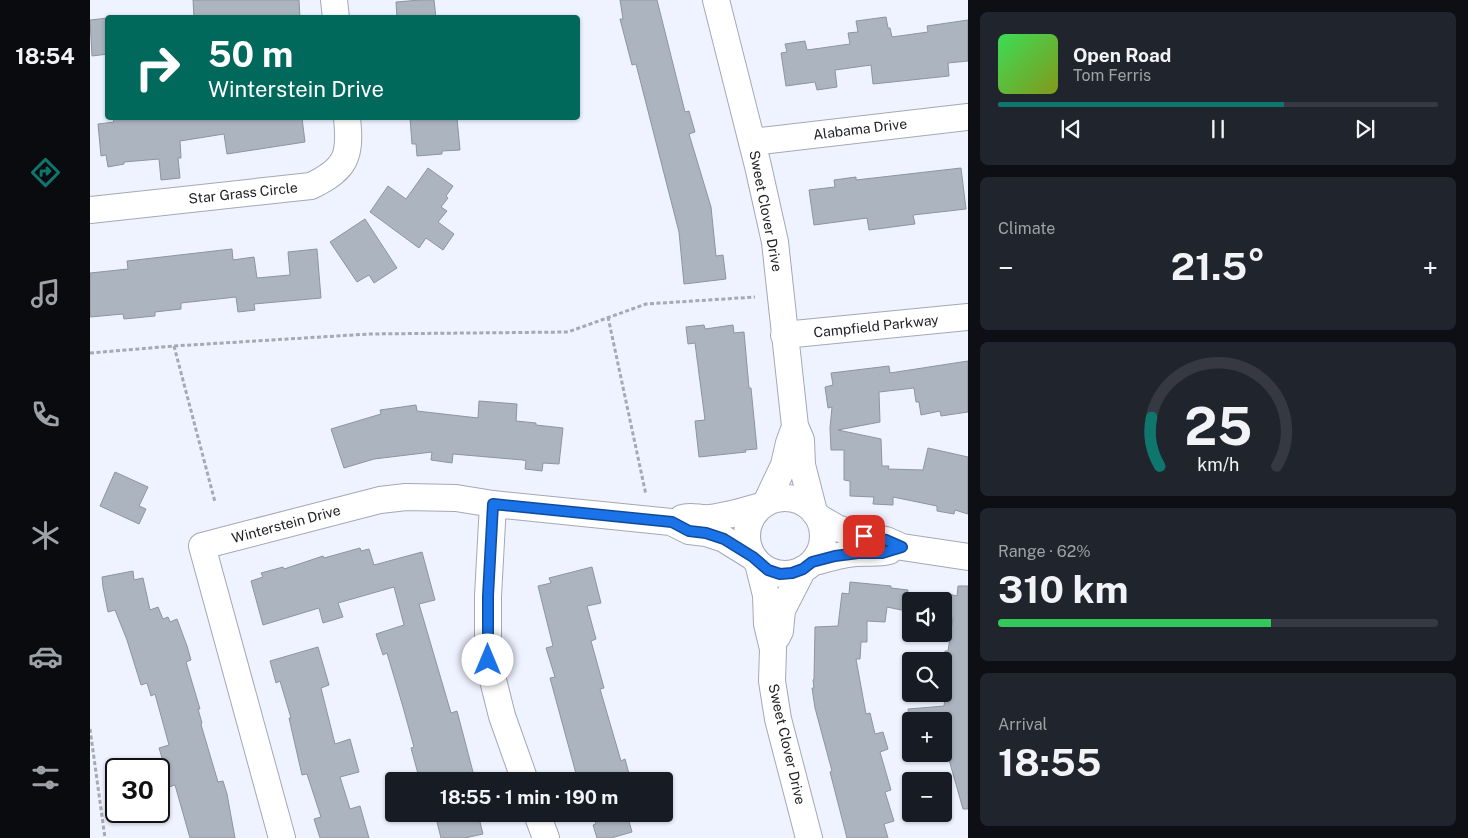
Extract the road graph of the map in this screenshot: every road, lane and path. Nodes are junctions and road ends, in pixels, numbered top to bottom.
1 (334, 0) edge
2 (716, 0) edge
3 (336, 15) edge
4 (968, 117) edge
5 (347, 120) edge
6 (752, 142) junction
7 (90, 210) edge
8 (755, 297) dead end
9 (608, 317) junction
10 (968, 317) edge
11 (784, 335) junction
12 (174, 346) junction
13 (90, 353) edge
14 (795, 426) junction
15 (646, 499) dead end
16 (215, 502) dead end
17 (493, 504) junction
18 (764, 505) junction
19 (816, 514) junction
20 (672, 522) junction
21 (902, 547) junction
22 (968, 558) edge
23 (756, 560) junction
24 (807, 566) junction
25 (772, 650) junction
26 (90, 730) edge
27 (522, 772) edge
28 (540, 822) edge
29 (105, 838) edge
30 (282, 838) edge
31 (546, 838) edge
32 (809, 838) edge

1 - 3 street
2 - 6 street, Sweet Clover Drive
4 - 6 street, Alabama Drive
5 - 7 street, Star Grass Circle
6 - 11 street, Sweet Clover Drive
8 - 9 path
9 - 12 path
9 - 15 path
10 - 11 street, Campfield Parkway
11 - 14 street, Sweet Clover Drive
12 - 13 path
12 - 16 path
14 - 18 street, Sweet Clover Drive
14 - 19 street, Sweet Clover Drive
17 - 20 street, Winterstein Drive
17 - 27 street
17 - 30 street, Winterstein Drive
18 - 19 street
18 - 20 street, Winterstein Drive
18 - 23 street
19 - 21 street
19 - 24 street
20 - 23 street, Winterstein Drive
21 - 22 street
21 - 24 street
23 - 24 street
23 - 25 street, Sweet Clover Drive
24 - 25 street, Sweet Clover Drive
25 - 32 street, Sweet Clover Drive
26 - 29 path
28 - 31 street

